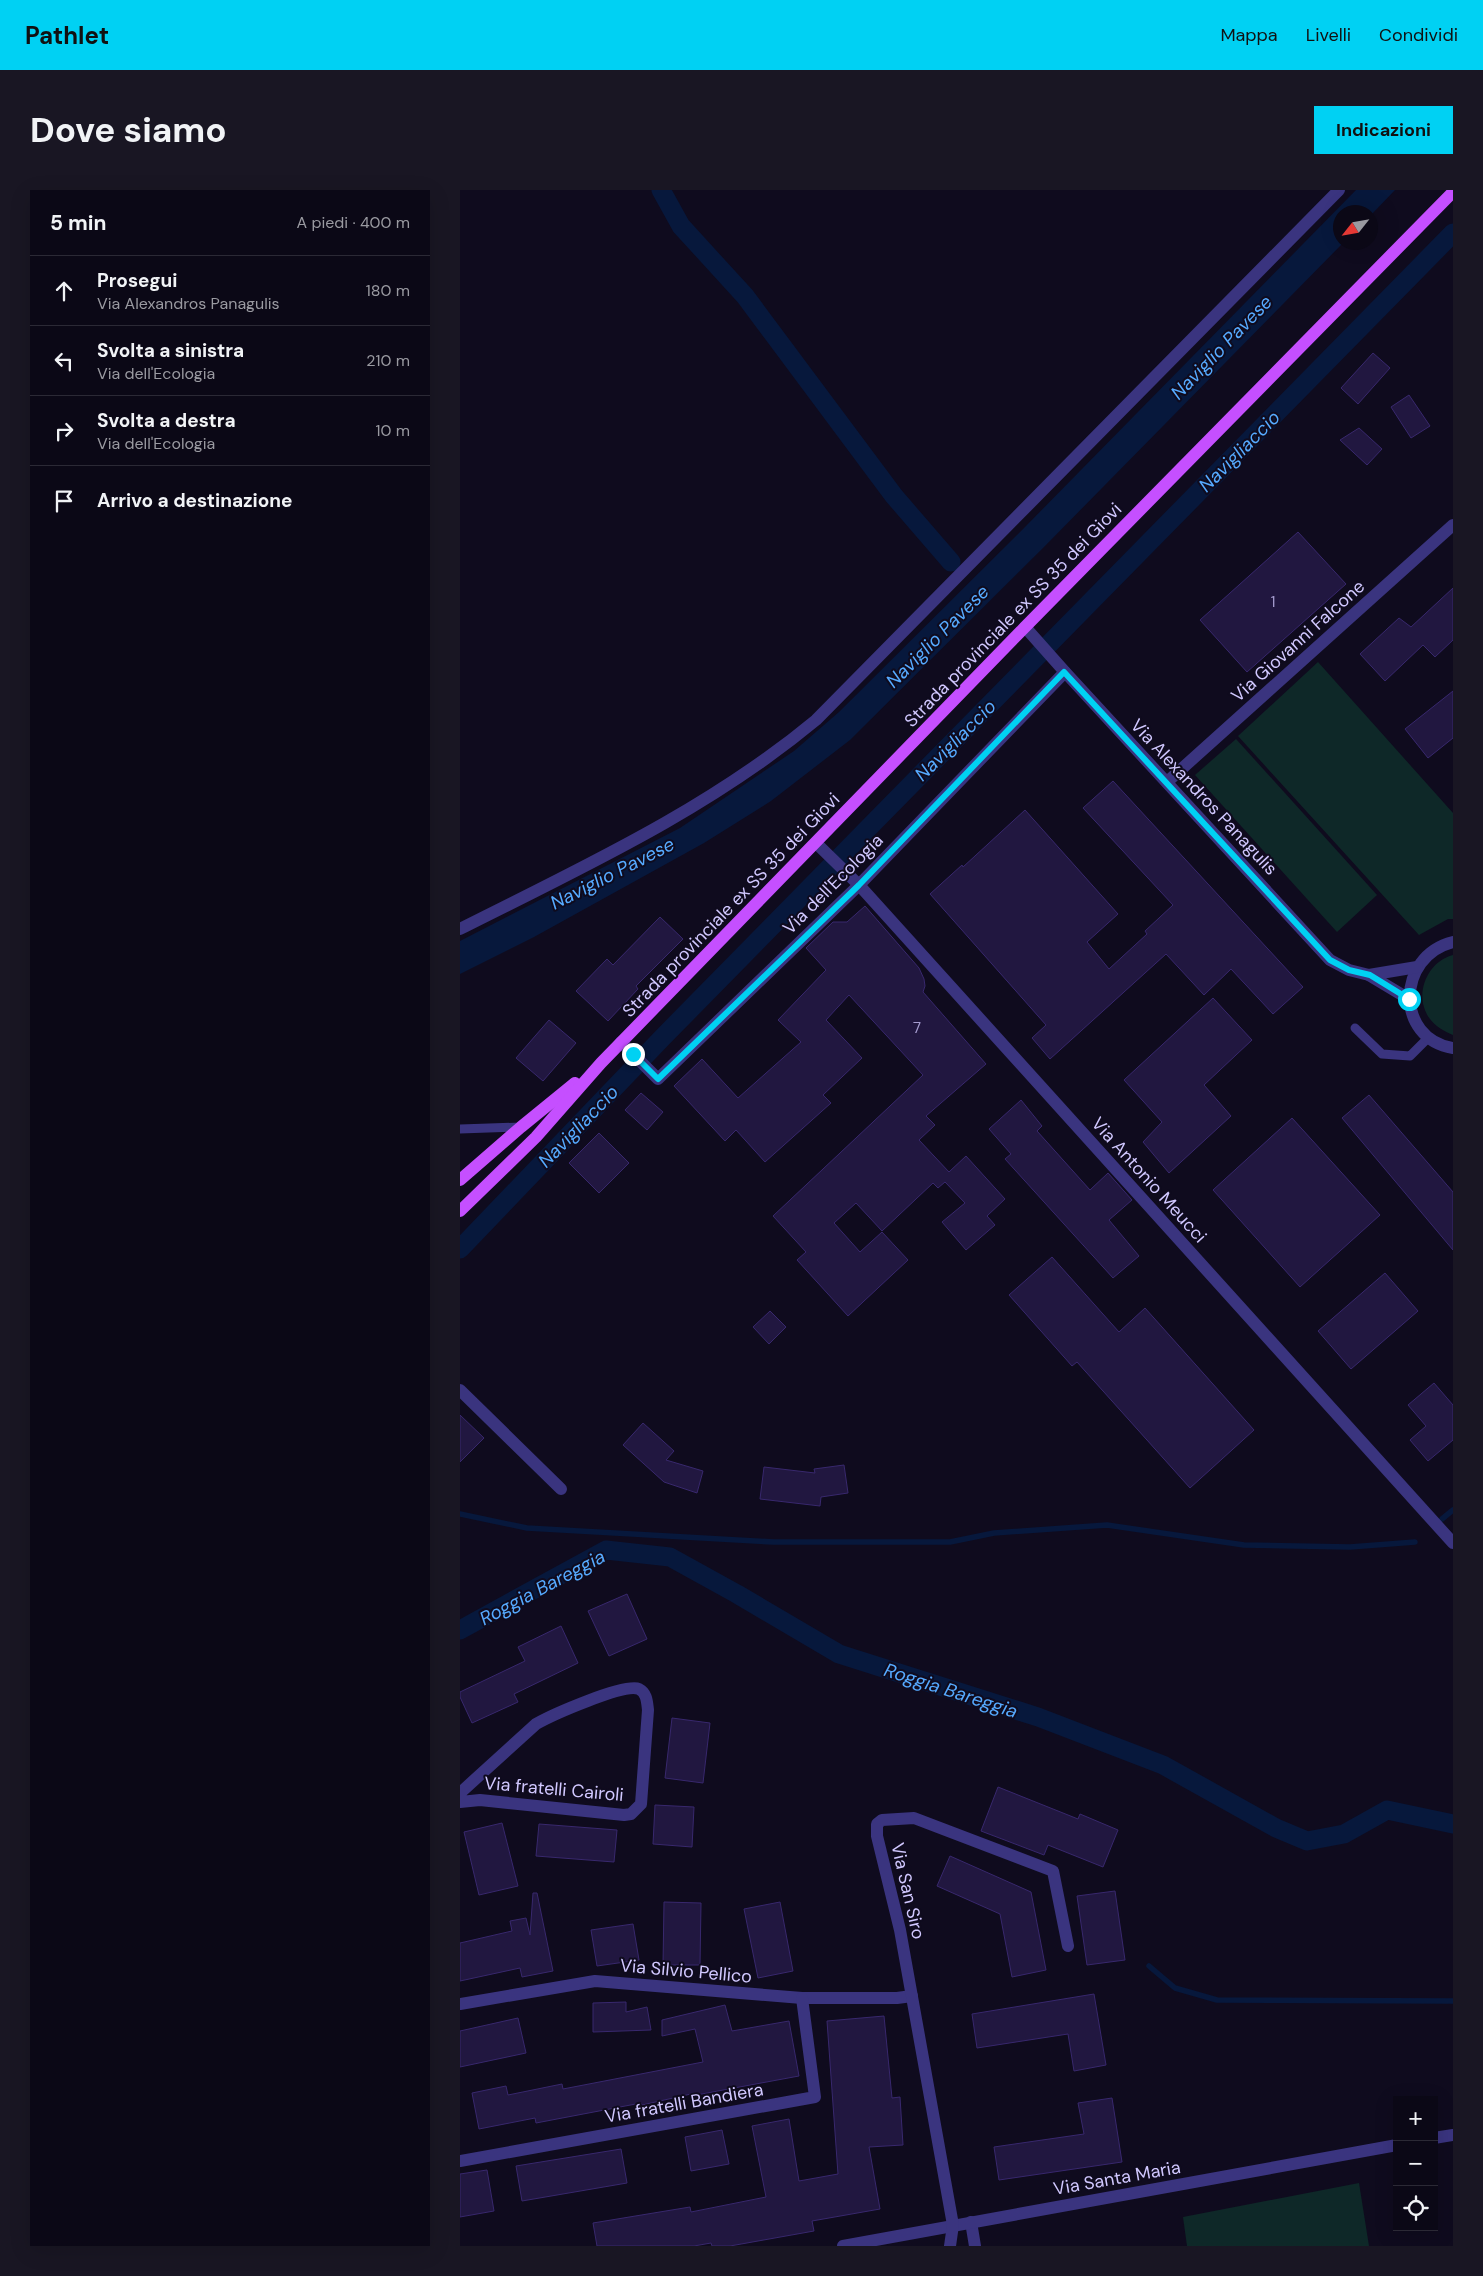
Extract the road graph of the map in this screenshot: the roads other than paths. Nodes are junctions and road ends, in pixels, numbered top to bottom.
1 (1339, 190) edge
2 (1453, 192) edge
3 (1453, 525) edge
4 (1025, 626) junction
5 (1064, 672) junction
6 (1167, 782) junction
7 (816, 843) junction
8 (859, 885) junction
9 (460, 929) edge
10 (1453, 942) edge
11 (1417, 967) junction
12 (1370, 975) junction
13 (1409, 999) junction
14 (1355, 1028) dead end
15 (1429, 1037) junction
16 (621, 1042) junction
17 (1453, 1048) edge
18 (601, 1063) junction
19 (520, 1127) junction
20 (460, 1130) edge
21 (460, 1180) edge
22 (460, 1211) edge
23 (460, 1390) edge
24 (561, 1489) dead end
25 (1453, 1543) edge
26 (460, 1793) edge
27 (460, 1802) edge
28 (1068, 1946) dead end
29 (912, 1996) junction
30 (802, 1998) junction
31 (460, 2004) edge
32 (1453, 2135) edge
33 (1438, 2137) edge
34 (1393, 2146) edge
35 (460, 2161) edge
36 (971, 2222) junction
37 (953, 2226) junction
38 (843, 2246) edge
39 (950, 2246) edge
40 (974, 2246) edge

1 - 9 street
2 - 4 main road, Strada provinciale ex SS 35 dei Giovi
3 - 6 street, Via Giovanni Falcone
4 - 5 street, Via Alexandros Panagulis
4 - 7 main road, Strada provinciale ex SS 35 dei Giovi
5 - 6 street, Via Alexandros Panagulis
5 - 8 street, Via dell'Ecologia
6 - 12 street, Via Alexandros Panagulis
7 - 8 street, Via Antonio Meucci
7 - 16 main road, Strada provinciale ex SS 35 dei Giovi
8 - 16 street, Via dell'Ecologia
8 - 25 street, Via Antonio Meucci
10 - 11 street
11 - 12 street, Via Alexandros Panagulis
11 - 13 street
12 - 13 street, Via Alexandros Panagulis
13 - 15 street
14 - 15 lane
15 - 17 street
16 - 18 main road, Strada provinciale ex SS 35 dei Giovi
18 - 19 main road, Strada provinciale ex SS 35 dei Giovi
18 - 22 main road, Strada provinciale ex SS 35 dei Giovi
19 - 20 lane
19 - 21 main road, Strada provinciale ex SS 35 dei Giovi
23 - 24 street
26 - 27 street, Via fratelli Cairoli
28 - 29 street, Via San Siro
29 - 30 street, Via Silvio Pellico
29 - 37 street, Via San Siro
30 - 31 street, Via Silvio Pellico
30 - 35 street, Via fratelli Bandiera
32 - 33 street
34 - 36 street, Via Santa Maria
36 - 37 street, Via Santa Maria
36 - 40 street
37 - 38 street, Via Santa Maria
37 - 39 street, Via San Siro

